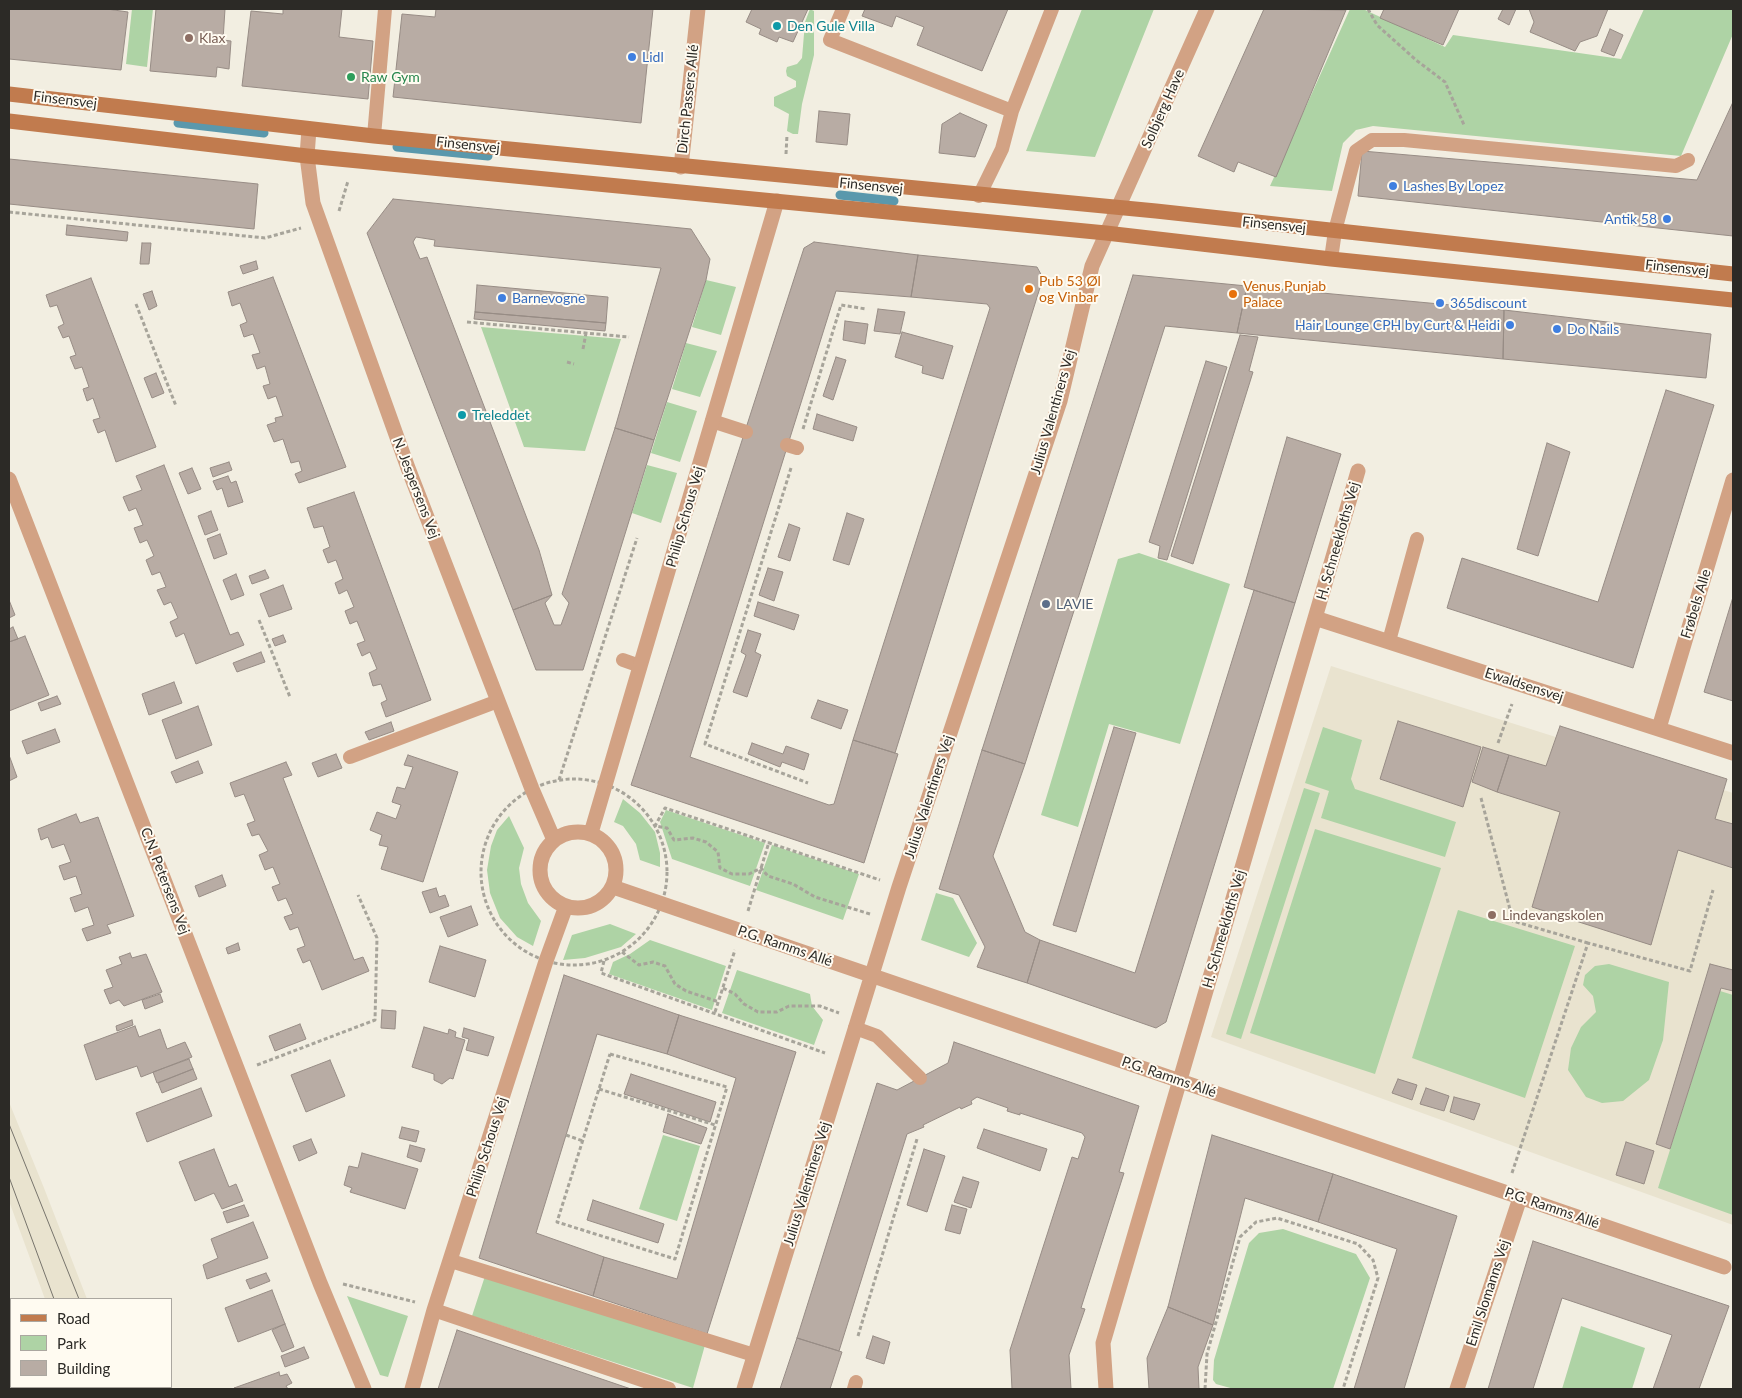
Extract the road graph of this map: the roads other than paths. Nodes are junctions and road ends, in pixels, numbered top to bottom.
1 (385, 9) edge
2 (698, 9) edge
3 (843, 9) edge
4 (1052, 9) edge
5 (1207, 9) edge
6 (9, 94) edge
7 (1012, 111) junction
8 (9, 121) edge
9 (308, 129) junction
10 (374, 136) junction
11 (307, 156) junction
12 (1688, 160) dead end
13 (681, 167) junction
14 (679, 190) junction
15 (979, 196) junction
16 (777, 201) junction
17 (1117, 208) junction
18 (1335, 231) junction
19 (1106, 233) junction
20 (1331, 259) junction
21 (1733, 274) edge
22 (1733, 300) edge
23 (712, 421) junction
24 (746, 432) dead end
25 (1358, 471) dead end
26 (9, 479) edge
27 (1733, 480) edge
28 (1417, 539) dead end
29 (1315, 618) junction
30 (1390, 641) junction
31 (622, 660) dead end
32 (640, 666) junction
33 (498, 701) junction
34 (1659, 728) junction
35 (1733, 752) edge
36 (350, 757) dead end
37 (591, 833) junction
38 (554, 840) junction
39 (613, 887) junction
40 (566, 906) junction
41 (872, 976) junction
42 (856, 1024) junction
43 (920, 1078) dead end
44 (1180, 1081) junction
45 (1513, 1195) junction
46 (451, 1261) junction
47 (1724, 1268) dead end
48 (434, 1310) junction
49 (754, 1355) junction
50 (364, 1389) edge
51 (412, 1389) edge
52 (669, 1389) edge
53 (744, 1389) edge
54 (1106, 1389) edge
55 (1457, 1389) edge

1 - 10 lane
2 - 13 street, Dirch Passers Allé
3 - 7 lane
4 - 7 lane
5 - 17 street, Solbjerg Have
6 - 9 street, Finsensvej
7 - 15 lane
8 - 11 street, Finsensvej
9 - 10 street, Finsensvej
9 - 11 street, N. Jespersens Vej
10 - 13 street, Finsensvej
11 - 14 street, Finsensvej
11 - 33 street, N. Jespersens Vej
12 - 18 lane
13 - 14 street, Dirch Passers Allé
13 - 15 street, Finsensvej
14 - 16 street, Finsensvej
15 - 17 street, Finsensvej
16 - 19 street, Finsensvej
16 - 23 street, Philip Schous Vej
17 - 18 street, Finsensvej
17 - 19 street, Julius Valentiners Vej
18 - 20 lane
18 - 21 street, Finsensvej
19 - 20 street, Finsensvej
19 - 41 street, Julius Valentiners Vej
20 - 22 street, Finsensvej
23 - 24 lane
23 - 32 street, Philip Schous Vej
25 - 29 street, H. Schneekloths Vej
26 - 50 street, C.N. Petersens Vej
27 - 34 street, Frøbels Alle
28 - 30 lane
29 - 30 street, Ewaldsensvej
29 - 44 street, H. Schneekloths Vej
30 - 34 street, Ewaldsensvej
31 - 32 lane
32 - 37 street, Philip Schous Vej
33 - 36 lane
33 - 38 street, N. Jespersens Vej
34 - 35 street, Ewaldsensvej
37 - 38 street
37 - 39 street
38 - 40 street
39 - 40 street
39 - 41 street, P.G. Ramms Allé
40 - 46 street, Philip Schous Vej
41 - 42 street, Julius Valentiners Vej
41 - 44 street, P.G. Ramms Allé
42 - 43 lane
42 - 49 street, Julius Valentiners Vej
44 - 45 street, P.G. Ramms Allé
44 - 54 street, H. Schneekloths Vej
45 - 47 street, P.G. Ramms Allé
45 - 55 street, Emil Slomanns Vej
46 - 48 street, Philip Schous Vej
46 - 49 lane
48 - 51 street, Philip Schous Vej
48 - 52 lane
49 - 53 street, Julius Valentiners Vej

